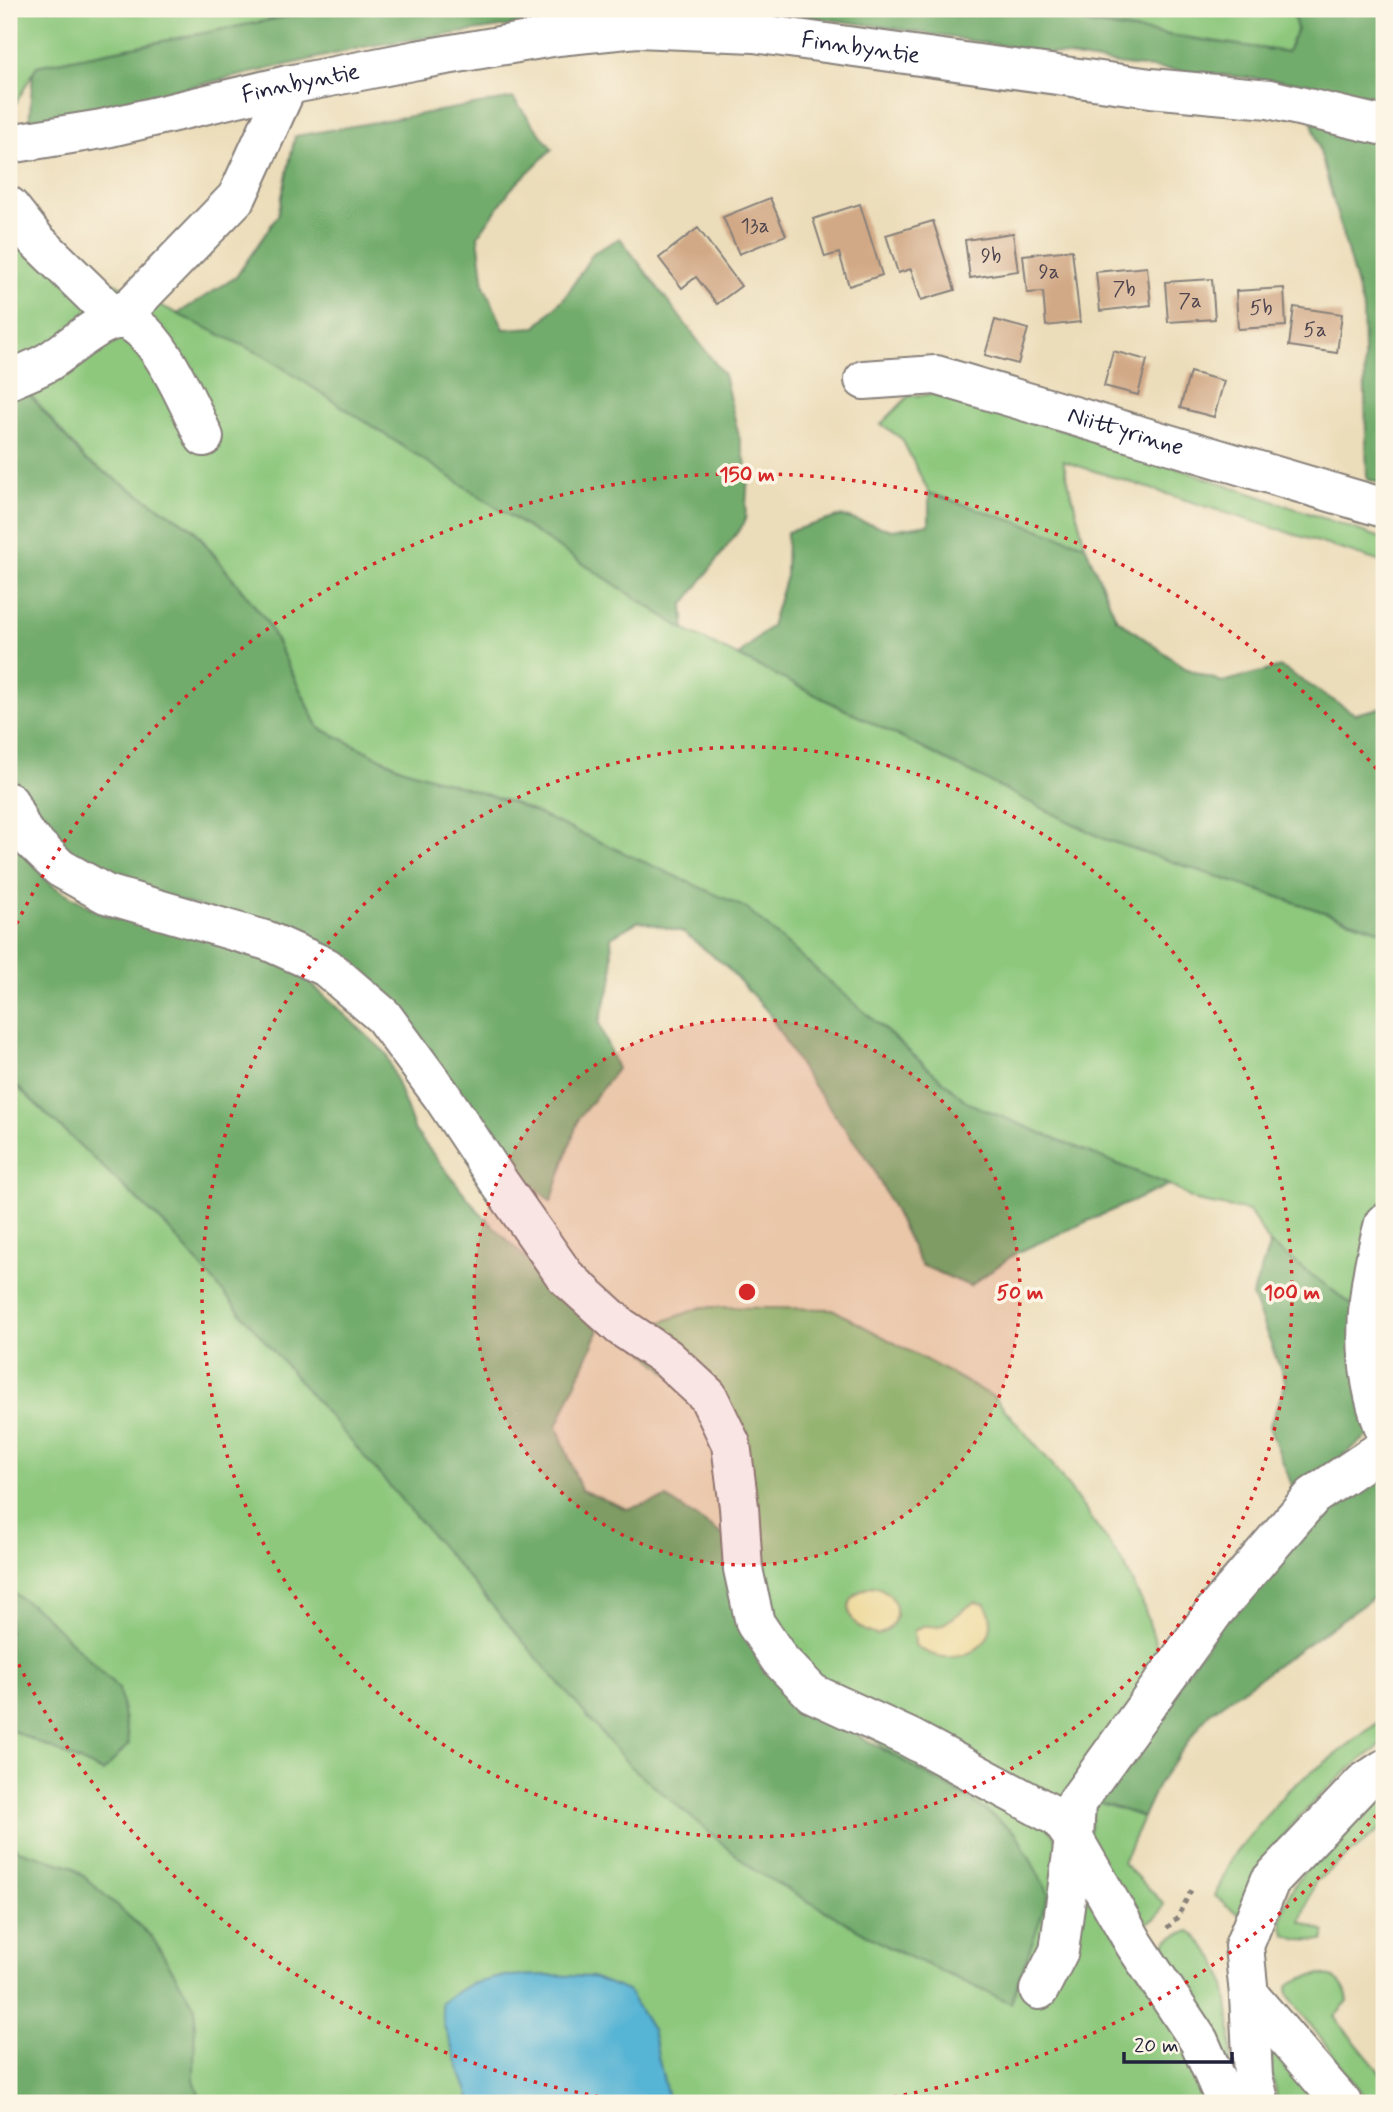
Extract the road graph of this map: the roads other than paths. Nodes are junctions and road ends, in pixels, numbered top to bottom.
1 (288, 85) junction
2 (1384, 126) edge
3 (9, 144) edge
4 (9, 206) edge
5 (118, 320) junction
6 (9, 380) edge
7 (864, 380) dead end
8 (204, 437) dead end
9 (1384, 508) edge
10 (9, 802) edge
11 (1384, 1223) edge
12 (1384, 1427) edge
13 (1384, 1448) edge
14 (1384, 1769) edge
15 (1074, 1839) junction
16 (1040, 1990) dead end
17 (1249, 1995) junction
18 (1226, 2103) edge
19 (1260, 2103) edge
20 (1342, 2103) edge

1 - 2 street, Finnbyntie
1 - 3 street, Finnbyntie
1 - 5 street
4 - 5 street
5 - 6 street
5 - 8 street
7 - 9 street, Niittyrinne
10 - 15 street
11 - 12 street
13 - 15 street
14 - 17 street
15 - 16 street
15 - 18 street
17 - 19 street
17 - 20 street

